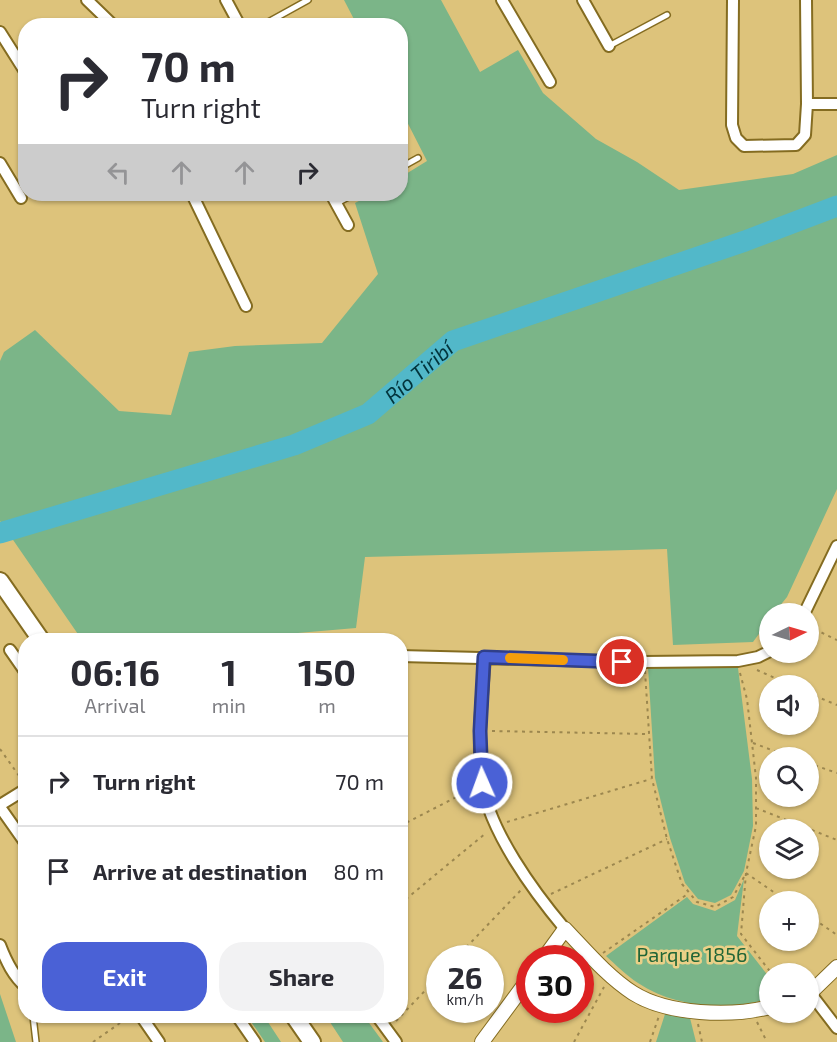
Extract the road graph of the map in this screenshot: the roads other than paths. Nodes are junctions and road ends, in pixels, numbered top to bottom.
1 (87, 0) edge
2 (226, 0) edge
3 (308, 0) edge
4 (502, 0) edge
5 (583, 0) edge
6 (733, 0) edge
7 (806, 0) edge
8 (667, 15) dead end
9 (106, 18) edge
10 (236, 18) edge
11 (275, 18) edge
12 (0, 32) edge
13 (609, 46) joint
14 (18, 60) edge
15 (550, 82) dead end
16 (807, 104) junction
17 (837, 104) edge
18 (418, 158) dead end
19 (0, 163) edge
20 (408, 164) edge
21 (18, 193) edge
22 (195, 201) edge
23 (335, 201) edge
24 (348, 225) dead end
25 (246, 306) dead end
26 (837, 546) edge
27 (0, 581) edge
28 (809, 603) edge
29 (36, 633) edge
30 (10, 650) dead end
31 (408, 656) edge
32 (759, 656) edge
33 (484, 657) junction
34 (18, 662) edge
35 (18, 793) edge
36 (0, 806) edge
37 (18, 832) edge
38 (566, 929) junction
39 (0, 945) edge
40 (554, 945) edge
41 (837, 968) edge
42 (18, 980) edge
43 (819, 986) edge
44 (516, 997) edge
45 (819, 1006) edge
46 (759, 1009) edge
47 (34, 1023) edge
48 (146, 1023) edge
49 (242, 1023) edge
50 (299, 1023) edge
51 (382, 1023) edge
52 (837, 1028) edge
53 (36, 1042) edge
54 (159, 1042) edge
55 (255, 1042) edge
56 (312, 1042) edge
57 (396, 1042) edge
58 (482, 1042) edge

1 - 9 street
2 - 10 street
3 - 11 lane
4 - 15 street
5 - 13 street
6 - 16 street
7 - 16 street
8 - 13 lane
12 - 14 street
16 - 17 street
18 - 20 lane
19 - 21 street
22 - 25 street
23 - 24 street
26 - 28 street
27 - 29 main road
30 - 34 street
31 - 33 street
32 - 33 street
33 - 38 street
35 - 36 street
36 - 37 street
38 - 40 street
38 - 46 street
39 - 42 street
41 - 43 street
44 - 58 street
45 - 52 street
47 - 53 lane
48 - 54 street
49 - 55 street
50 - 56 main road
51 - 57 street

